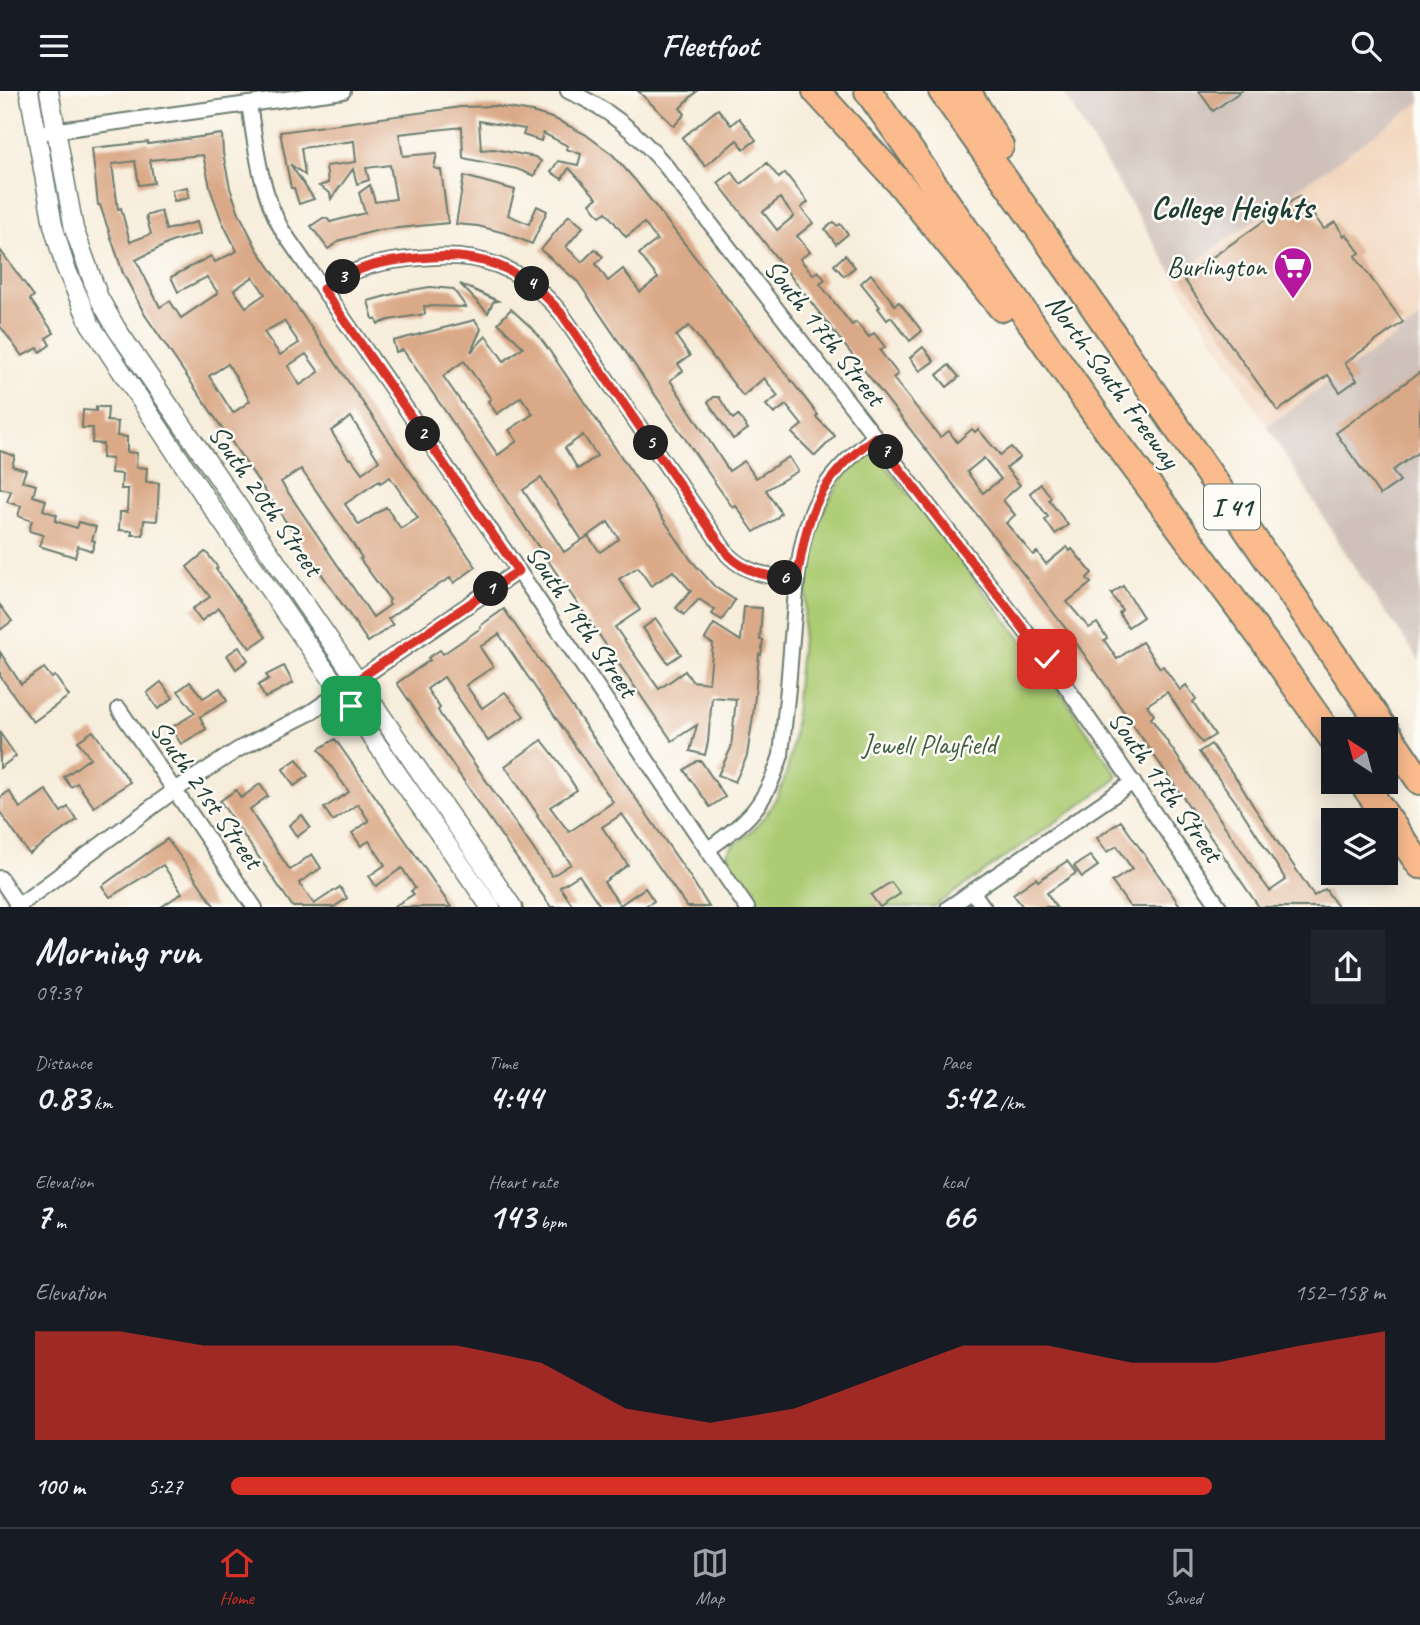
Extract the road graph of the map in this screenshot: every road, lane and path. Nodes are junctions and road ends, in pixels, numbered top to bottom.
1 (29, 91) edge
2 (49, 91) edge
3 (343, 91) edge
4 (568, 91) edge
5 (817, 91) edge
6 (868, 91) edge
7 (942, 91) edge
8 (967, 91) edge
9 (249, 104) junction
10 (57, 131) junction
11 (38, 133) junction
12 (1079, 285) junction
13 (323, 289) junction
14 (1097, 416) junction
15 (875, 437) junction
16 (518, 571) junction
17 (797, 580) junction
18 (358, 680) junction
19 (341, 691) junction
20 (119, 709) dead end
21 (1376, 717) edge
22 (1321, 722) edge
23 (1398, 749) edge
24 (1420, 781) edge
25 (1133, 782) junction
26 (175, 790) junction
27 (1371, 795) edge
28 (707, 850) junction
29 (1420, 865) edge
30 (0, 878) edge
31 (972, 891) junction
32 (18, 907) edge
33 (254, 907) edge
34 (490, 907) edge
35 (512, 907) edge
36 (746, 907) edge
37 (949, 907) edge
38 (983, 907) edge
39 (1219, 907) edge

1 - 11 street, South 20th Street
2 - 10 street, South 20th Street
3 - 9 street
4 - 15 street, South 17th Street
5 - 14 highway
6 - 14 highway, North-South Freeway / I 41
7 - 12 highway, North-South Freeway / I 41
8 - 12 highway
9 - 10 street
9 - 13 street, South 19th Street
10 - 11 street
10 - 18 street, South 20th Street
11 - 19 street, South 20th Street
12 - 21 highway, North-South Freeway / I 41
13 - 16 street, South 19th Street
13 - 17 street
14 - 22 highway, North-South Freeway / I 41
15 - 17 street
15 - 25 street, South 17th Street
16 - 18 street
16 - 28 street, South 19th Street
17 - 28 street
18 - 19 street
18 - 35 street, South 20th Street
19 - 26 street
19 - 34 street, South 20th Street
20 - 26 street, South 21st Street
23 - 24 highway, North-South Freeway / I 41
25 - 31 street
25 - 39 street, South 17th Street
26 - 32 street
26 - 33 street, South 21st Street
27 - 29 highway
28 - 36 street, South 19th Street
30 - 32 street
31 - 37 street
31 - 38 street

